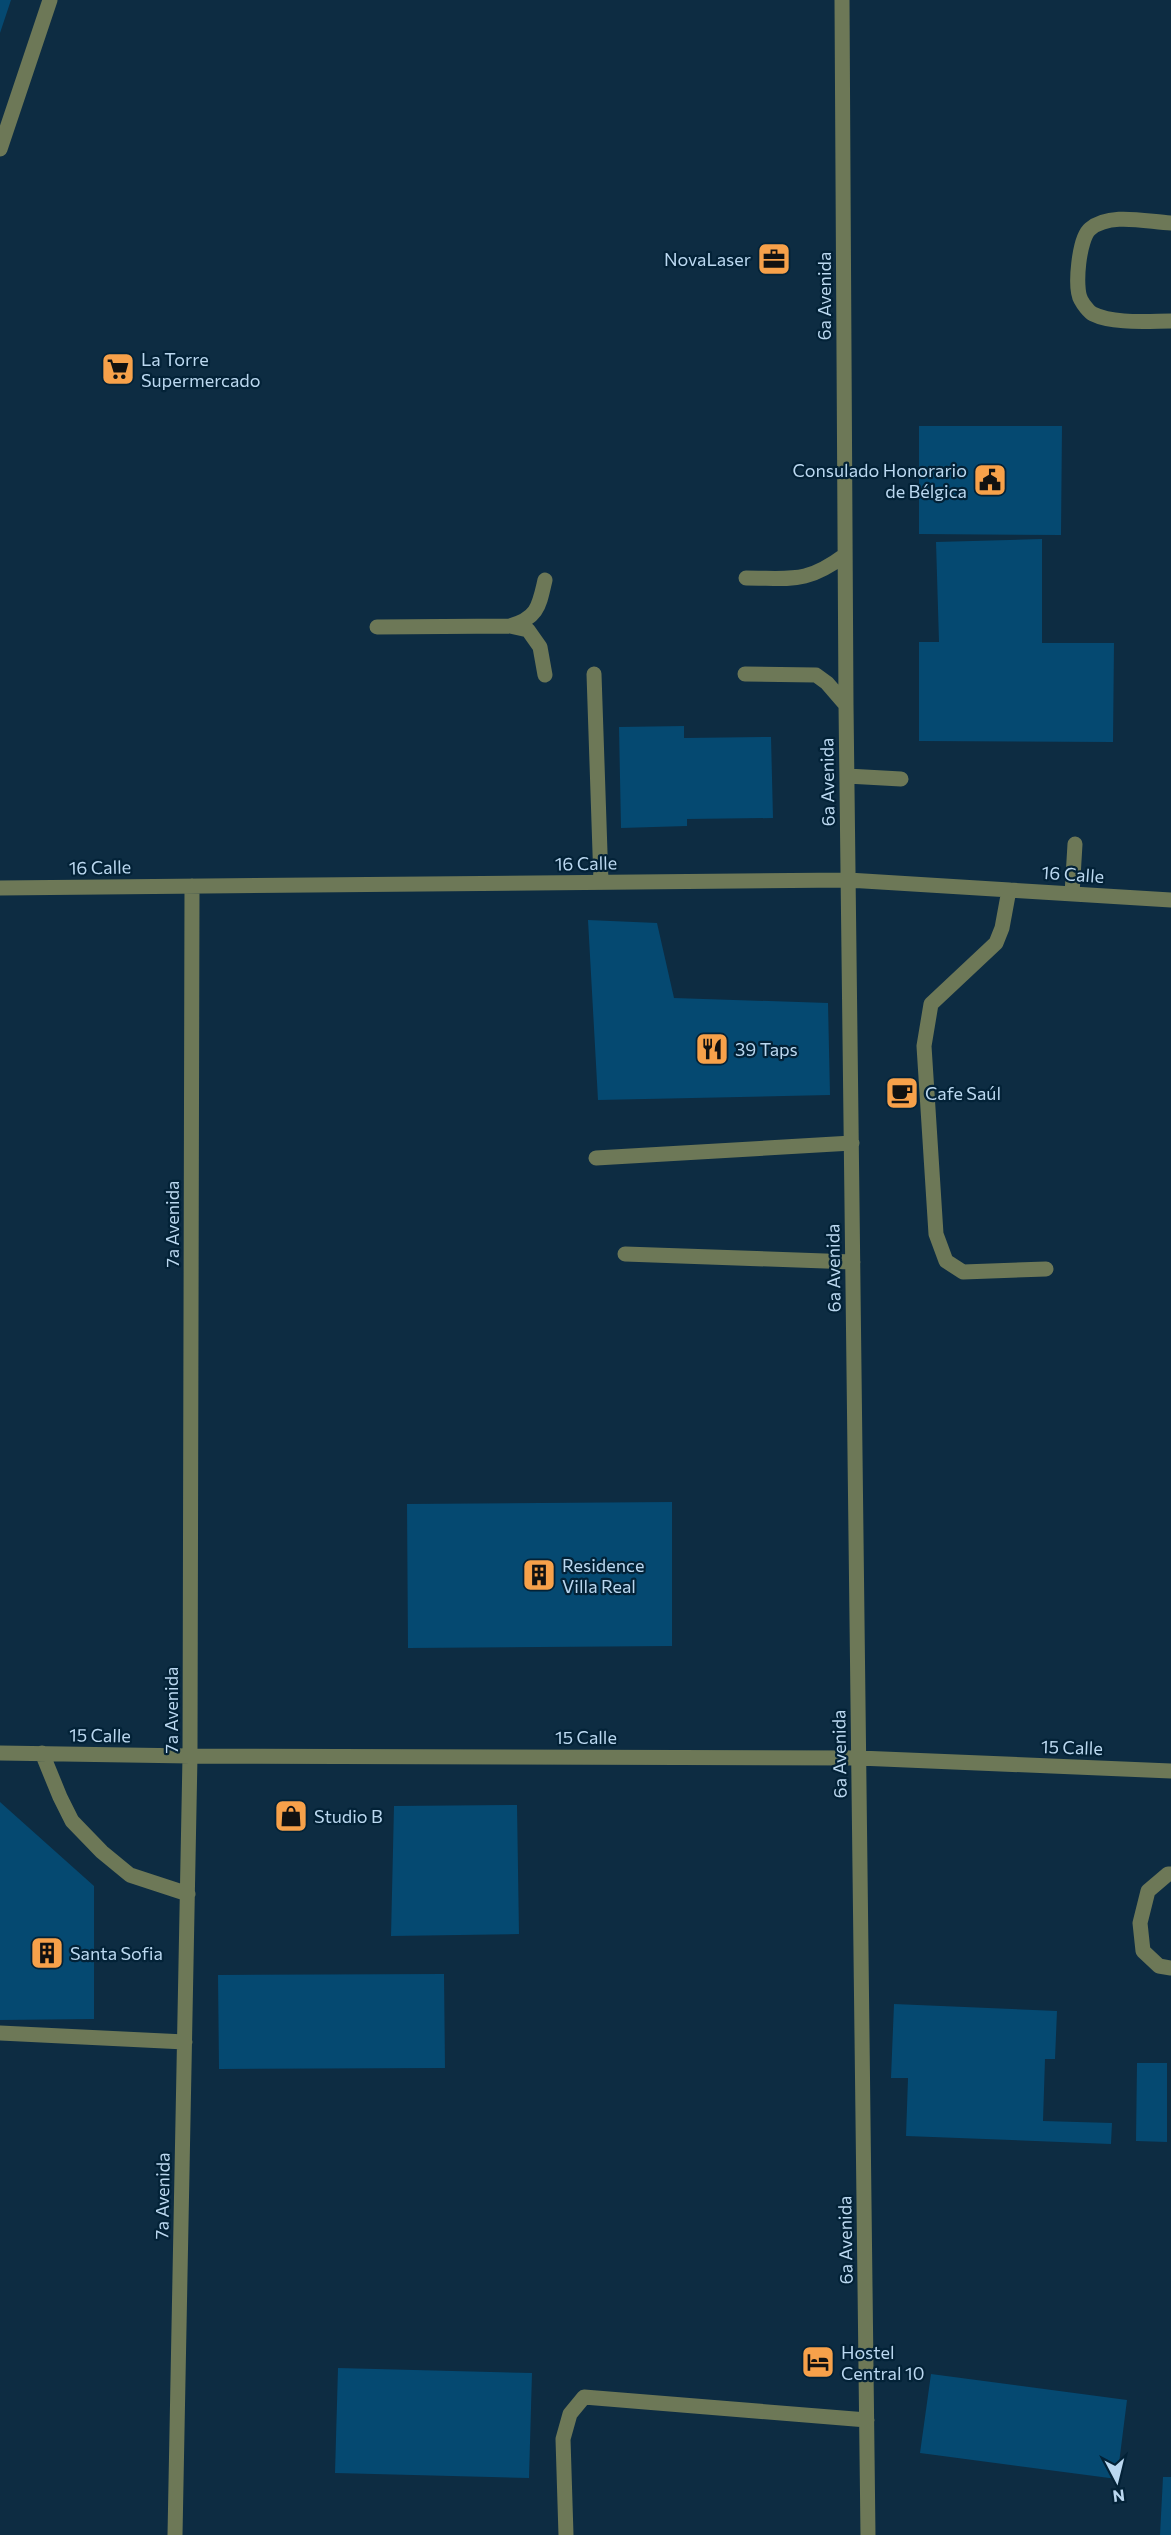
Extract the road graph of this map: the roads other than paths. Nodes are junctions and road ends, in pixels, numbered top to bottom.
1 (50, 0) edge
2 (842, 0) edge
3 (0, 149) edge
4 (1171, 224) edge
5 (1171, 321) edge
6 (845, 555) junction
7 (746, 578) dead end
8 (545, 580) dead end
9 (510, 626) junction
10 (377, 627) dead end
11 (594, 674) dead end
12 (745, 674) dead end
13 (545, 675) dead end
14 (846, 705) junction
15 (847, 776) junction
16 (901, 779) dead end
17 (1075, 844) dead end
18 (848, 880) junction
19 (601, 882) junction
20 (192, 886) junction
21 (0, 888) edge
22 (1009, 890) junction
23 (1072, 894) junction
24 (1171, 900) edge
25 (852, 1143) junction
26 (596, 1158) dead end
27 (625, 1254) dead end
28 (853, 1262) junction
29 (1046, 1269) dead end
30 (0, 1752) edge
31 (42, 1753) junction
32 (190, 1756) junction
33 (859, 1758) junction
34 (1171, 1771) edge
35 (1171, 1874) edge
36 (188, 1894) junction
37 (1171, 1968) edge
38 (0, 2033) edge
39 (185, 2042) junction
40 (867, 2420) junction
41 (175, 2535) edge
42 (566, 2535) edge
43 (868, 2535) edge

1 - 3 street
2 - 6 street, 6a Avenida
4 - 5 street
6 - 7 street
6 - 14 street, 6a Avenida
8 - 9 street
9 - 10 street
9 - 13 street
11 - 19 street
12 - 14 street
14 - 15 street, 6a Avenida
15 - 16 street
15 - 18 street, 6a Avenida
17 - 23 street
18 - 19 street, 16 Calle
18 - 22 street, 16 Calle
18 - 25 street, 6a Avenida
19 - 20 street, 16 Calle
20 - 21 street, 16 Calle
20 - 32 street, 7a Avenida
22 - 23 street, 16 Calle
22 - 29 street
23 - 24 street, 16 Calle
25 - 26 street
25 - 28 street, 6a Avenida
27 - 28 street
28 - 33 street, 6a Avenida
30 - 31 street, 15 Calle
31 - 32 street, 15 Calle
31 - 36 street
32 - 33 street, 15 Calle
32 - 36 street, 7a Avenida
33 - 34 street, 15 Calle
33 - 40 street, 6a Avenida
35 - 37 street
36 - 39 street, 7a Avenida
38 - 39 street
39 - 41 street, 7a Avenida
40 - 42 street
40 - 43 street, 6a Avenida

